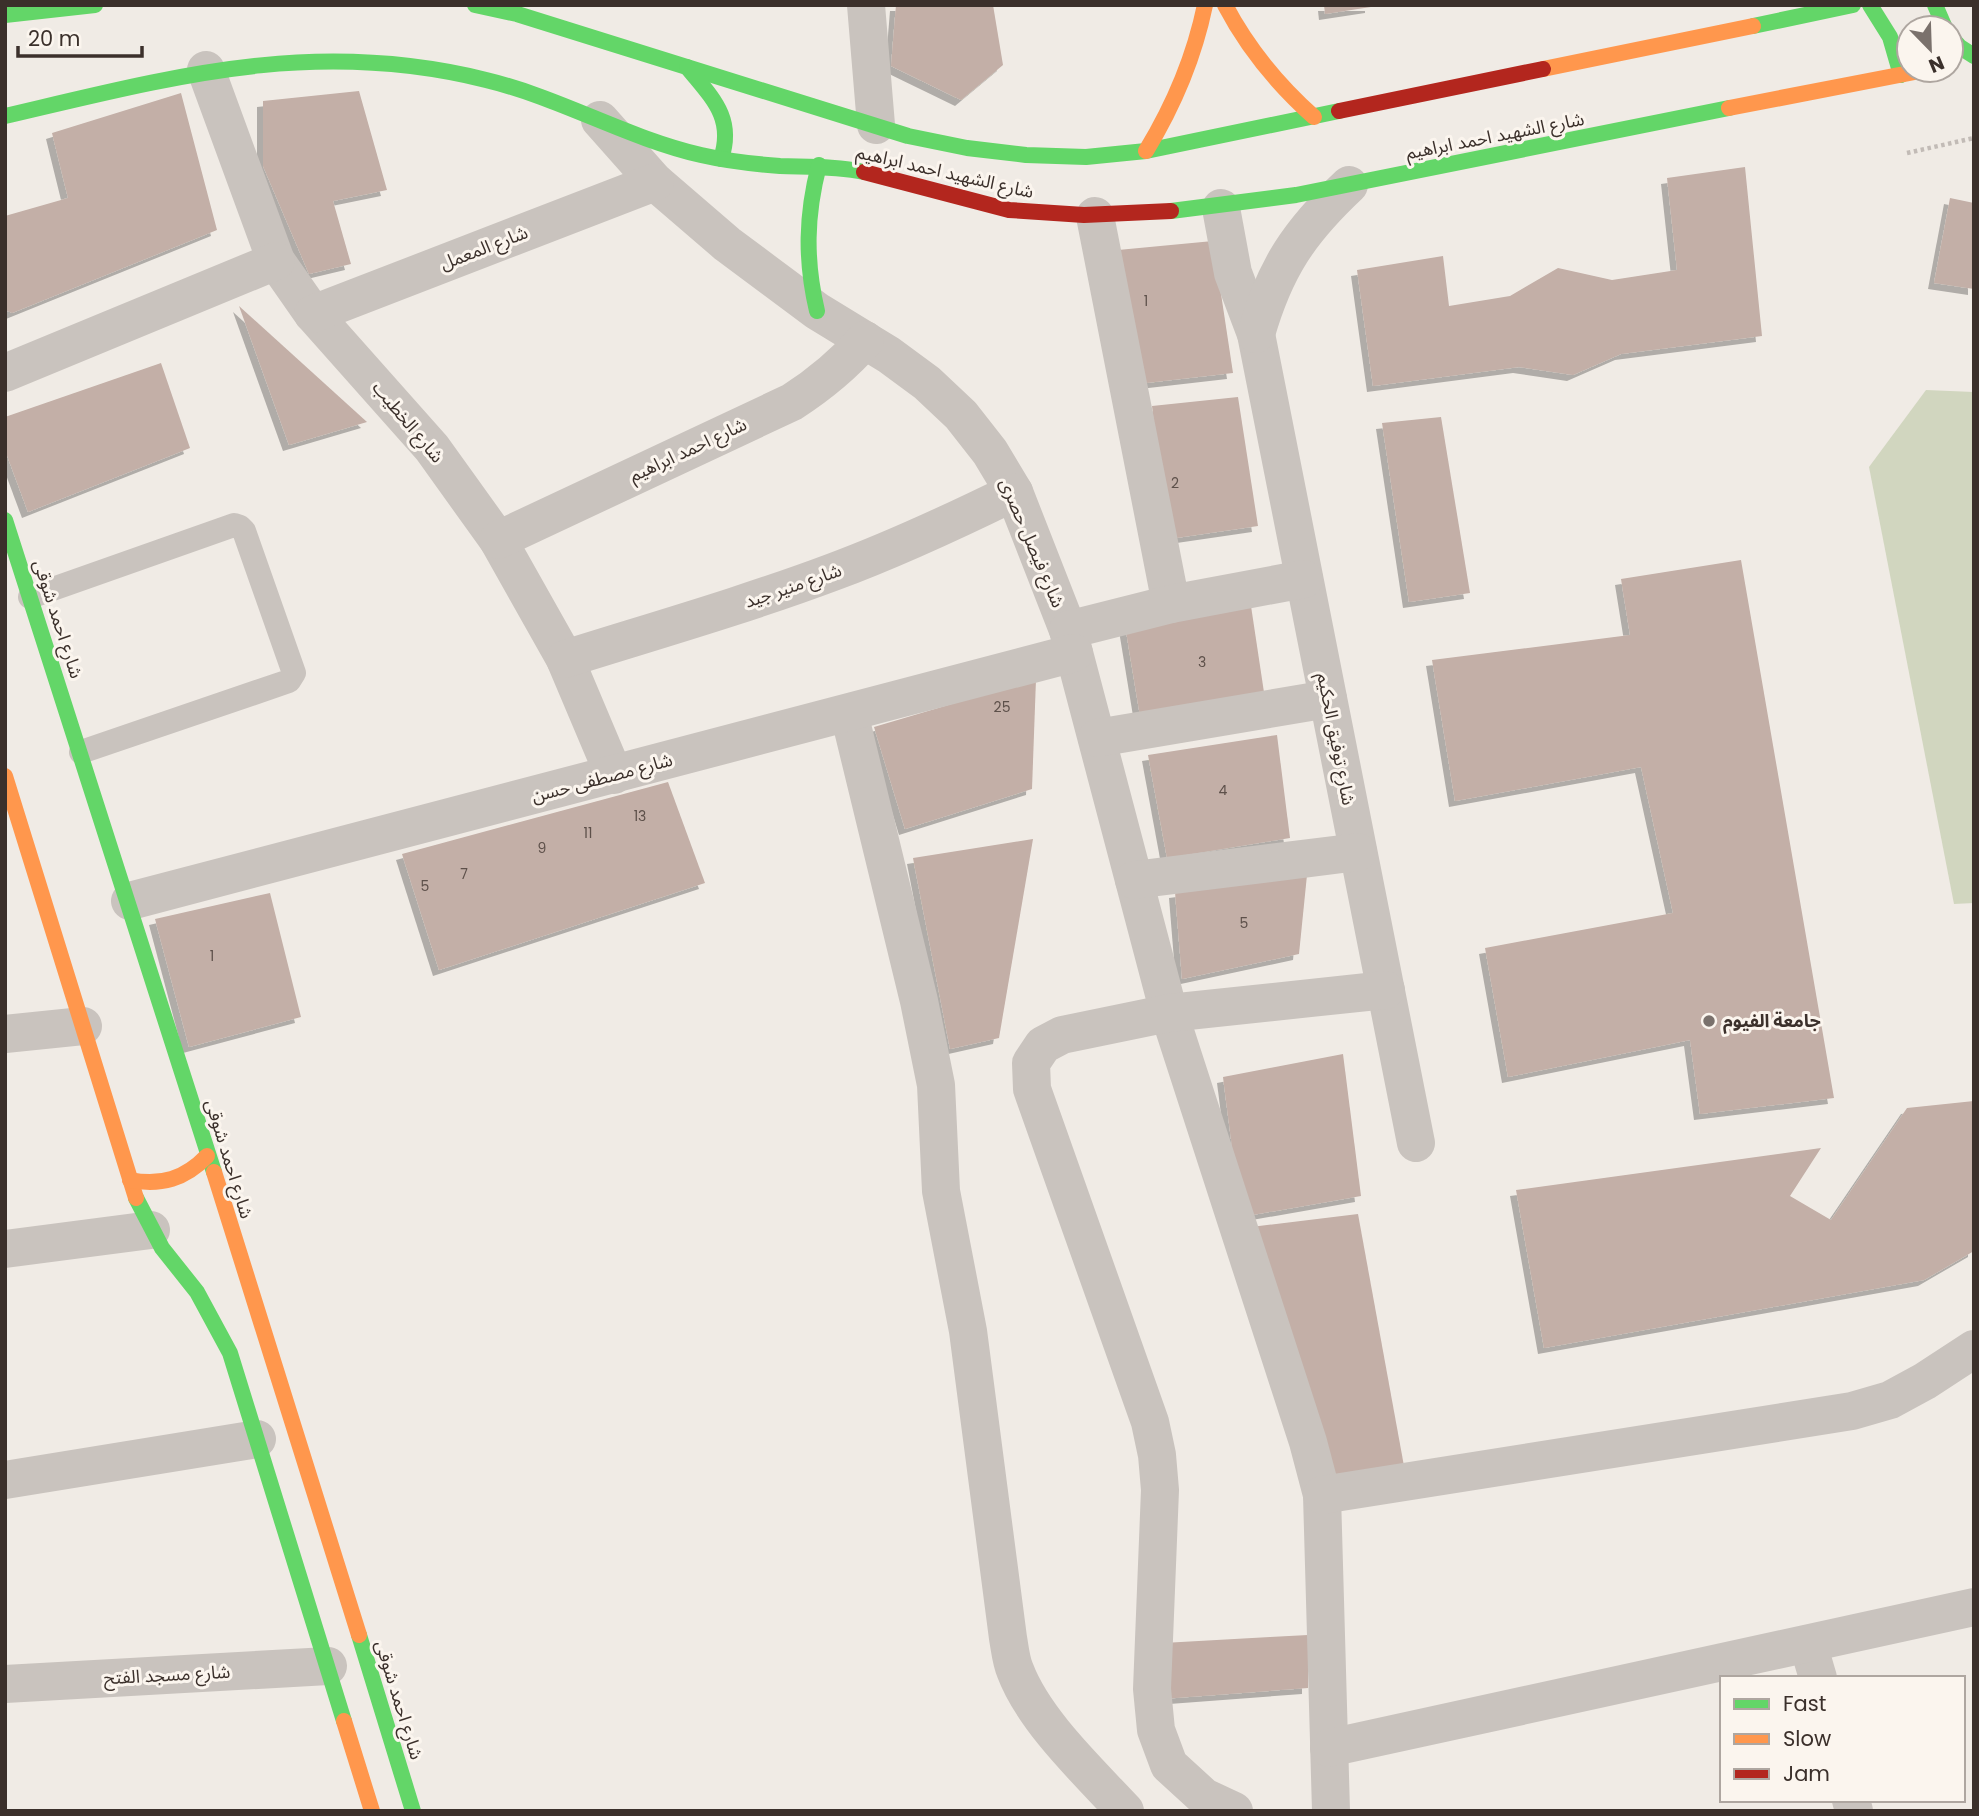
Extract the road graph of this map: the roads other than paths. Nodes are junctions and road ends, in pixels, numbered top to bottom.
1 (95, 5) edge
2 (475, 5) edge
3 (866, 5) edge
4 (1205, 5) edge
5 (1225, 5) edge
6 (1853, 5) edge
7 (1870, 5) edge
8 (5, 15) edge
9 (1895, 54) edge
10 (687, 67) junction
11 (206, 71) junction
12 (1895, 76) edge
13 (5, 116) edge
14 (1314, 117) junction
15 (600, 120) junction
16 (876, 125) junction
17 (1146, 151) junction
18 (721, 159) junction
19 (819, 165) junction
20 (655, 182) junction
21 (1349, 185) junction
22 (1221, 208) junction
23 (1095, 215) junction
24 (276, 261) junction
25 (817, 311) junction
26 (313, 314) junction
27 (1256, 334) junction
28 (865, 340) junction
29 (5, 373) edge
30 (1014, 492) junction
31 (5, 520) edge
32 (498, 540) junction
33 (1304, 579) junction
34 (30, 597) junction
35 (1171, 604) junction
36 (1071, 642) junction
37 (565, 659) junction
38 (1328, 699) junction
39 (849, 713) junction
40 (1097, 738) junction
41 (81, 752) junction
42 (614, 775) junction
43 (5, 776) edge
44 (1358, 852) junction
45 (1134, 880) junction
46 (130, 901) junction
47 (1385, 990) junction
48 (1169, 1013) junction
49 (83, 1026) junction
50 (5, 1034) edge
51 (1416, 1143) dead end
52 (207, 1156) junction
53 (130, 1180) junction
54 (151, 1230) junction
55 (5, 1249) edge
56 (1974, 1349) edge
57 (257, 1439) junction
58 (5, 1480) edge
59 (1322, 1495) junction
60 (1974, 1607) edge
61 (1813, 1661) edge
62 (328, 1666) junction
63 (1730, 1676) edge
64 (1720, 1678) edge
65 (5, 1684) edge
66 (1329, 1748) junction
67 (372, 1811) edge
68 (413, 1811) edge
69 (1125, 1811) edge
70 (1234, 1811) edge
71 (1331, 1811) edge

1 - 8 main road
2 - 10 main road, شارع الشهيد احمد ابراهيم
3 - 16 street
4 - 17 main road
5 - 14 main road
6 - 14 main road, شارع الشهيد احمد ابراهيم
7 - 9 main road
10 - 16 main road, شارع الشهيد احمد ابراهيم
10 - 18 main road
11 - 13 main road, شارع الشهيد احمد ابراهيم
11 - 15 main road, شارع الشهيد احمد ابراهيم
11 - 24 street, شارع الخطيب
12 - 21 main road, شارع الشهيد احمد ابراهيم
14 - 17 main road, شارع الشهيد احمد ابراهيم
15 - 18 main road, شارع الشهيد احمد ابراهيم
15 - 20 street, شارع فيصل حصرى
16 - 17 main road, شارع الشهيد احمد ابراهيم
18 - 19 main road, شارع الشهيد احمد ابراهيم
19 - 23 main road, شارع الشهيد احمد ابراهيم
19 - 25 main road
20 - 25 street, شارع فيصل حصرى
20 - 26 street, شارع المعمل
21 - 22 main road, شارع الشهيد احمد ابراهيم
21 - 27 street, شارع توفيق الحكيم
22 - 23 main road, شارع الشهيد احمد ابراهيم
22 - 27 street, شارع توفيق الحكيم
23 - 35 street
24 - 26 street, شارع الخطيب
24 - 29 street
25 - 28 street, شارع فيصل حصرى
26 - 32 street, شارع الخطيب
27 - 33 street, شارع توفيق الحكيم
28 - 30 street, شارع فيصل حصرى
28 - 32 street, شارع احمد ابراهيم
30 - 36 street, شارع فيصل حصرى
30 - 37 street, شارع منير جيد
31 - 34 main road, شارع احمد شوقى
32 - 37 street, شارع الخطيب
33 - 35 street, شارع مصطفى حسن
33 - 38 street, شارع توفيق الحكيم
34 - 41 main road, شارع احمد شوقى
34 - 41 lane
35 - 36 street, شارع مصطفى حسن
36 - 39 street, شارع مصطفى حسن
36 - 40 street, شارع فيصل حصرى
37 - 42 street, شارع الخطيب
38 - 40 street
38 - 44 street, شارع توفيق الحكيم
39 - 42 street, شارع مصطفى حسن
39 - 69 street
40 - 45 street, شارع فيصل حصرى
41 - 46 main road, شارع احمد شوقى
42 - 46 street, شارع مصطفى حسن
43 - 49 main road
44 - 45 street
44 - 47 street, شارع توفيق الحكيم
45 - 48 street, شارع فيصل حصرى
46 - 52 main road, شارع احمد شوقى
47 - 48 street
47 - 51 street, شارع توفيق الحكيم
48 - 59 street, شارع فيصل حصرى
48 - 70 street
49 - 50 street
49 - 53 main road
52 - 53 main road
52 - 68 main road, شارع احمد شوقى
53 - 54 main road
54 - 55 street
54 - 57 main road
56 - 59 street
57 - 58 street
57 - 62 main road
59 - 66 street, شارع فيصل حصرى
60 - 61 street
61 - 63 street
62 - 65 street, شارع مسجد الفتح
62 - 67 main road
64 - 66 street
66 - 71 street, شارع فيصل حصرى

